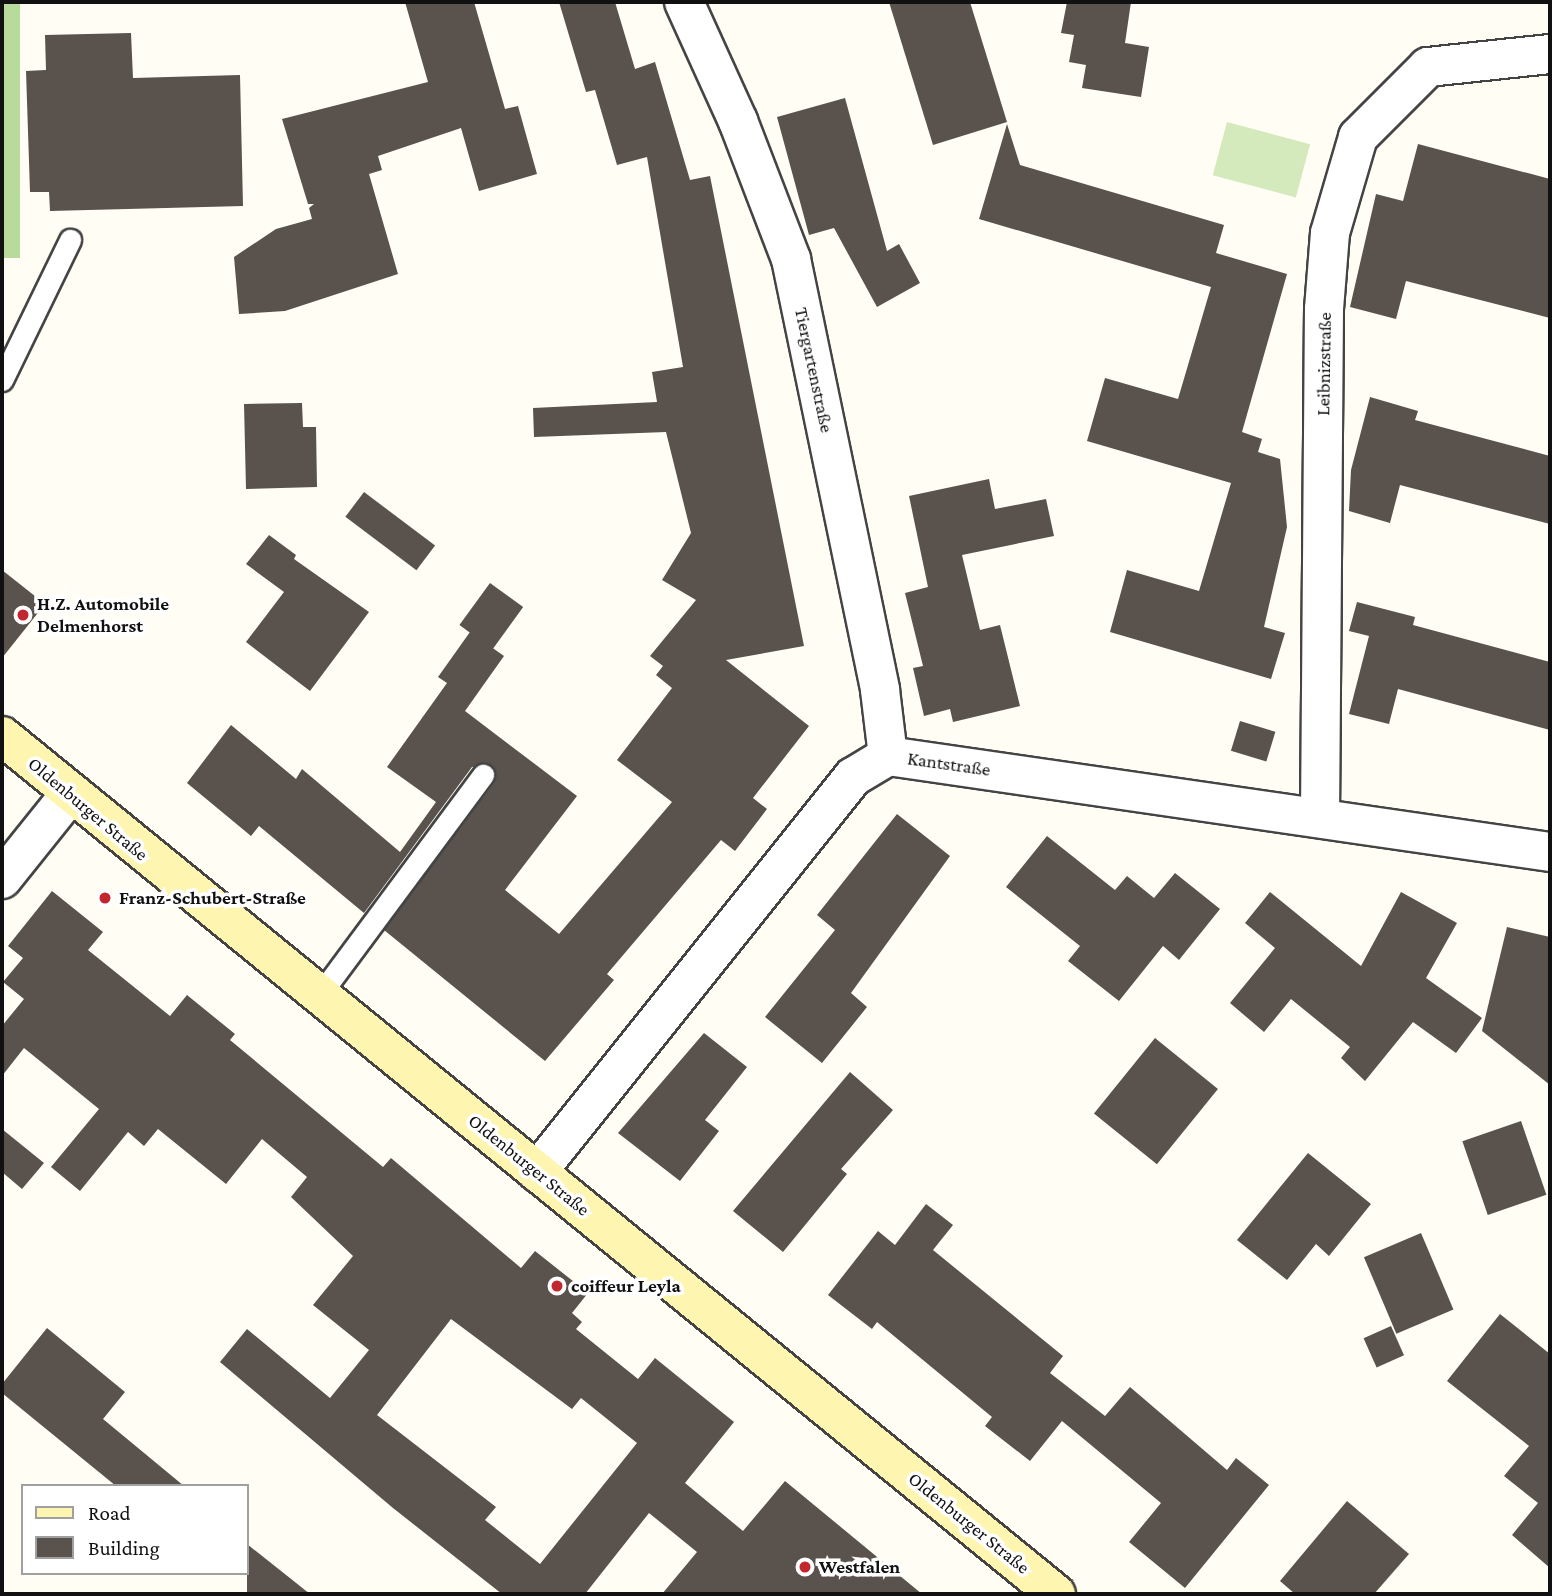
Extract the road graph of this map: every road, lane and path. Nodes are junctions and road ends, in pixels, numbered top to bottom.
1 (684, 2) edge
2 (1550, 54) edge
3 (70, 240) dead end
4 (2, 380) edge
5 (2, 736) edge
6 (888, 756) junction
7 (483, 775) dead end
8 (70, 794) junction
9 (1320, 817) junction
10 (1550, 852) edge
11 (2, 879) edge
12 (318, 997) junction
13 (537, 1172) junction
14 (1056, 1594) edge

1 - 6 street, Tiergartenstraße
2 - 9 street, Leibnizstraße
3 - 4 lane
5 - 8 main road, Oldenburger Straße
6 - 9 street, Kantstraße
6 - 13 street, Kantstraße
7 - 12 lane
8 - 11 street
8 - 12 main road, Oldenburger Straße
9 - 10 street, Kantstraße
12 - 13 main road, Oldenburger Straße
13 - 14 main road, Oldenburger Straße

